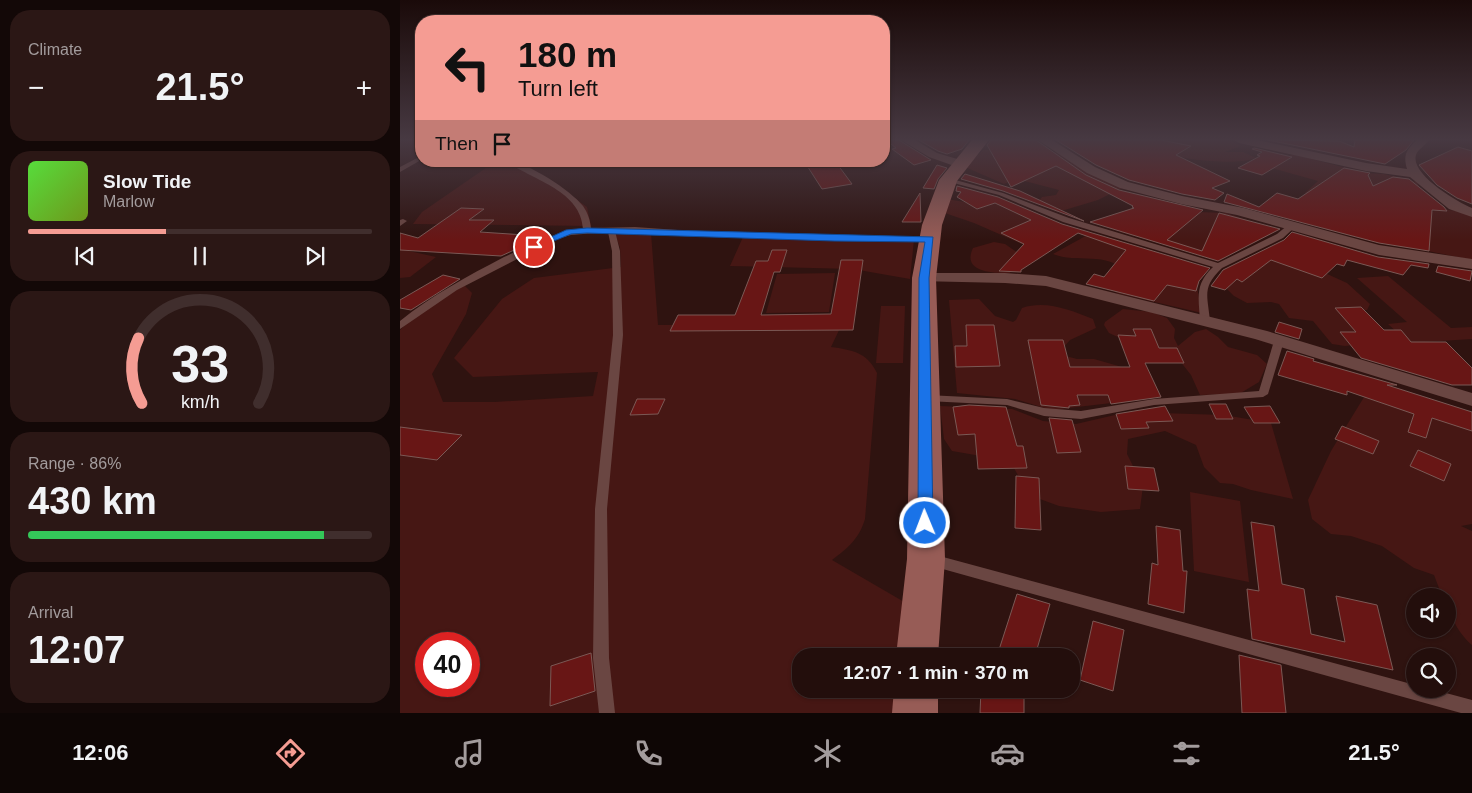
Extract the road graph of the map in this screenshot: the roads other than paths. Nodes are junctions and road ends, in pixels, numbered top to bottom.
1 (531, 173) edge
2 (953, 173) edge
3 (957, 173) edge
4 (1098, 173) edge
5 (1409, 173) edge
6 (1414, 174) joint
7 (1472, 212) edge
8 (400, 220) edge
9 (400, 224) edge
10 (1292, 227) junction
11 (587, 230) junction
12 (611, 230) junction
13 (930, 239) junction
14 (1472, 264) edge
15 (1219, 266) junction
16 (924, 278) junction
17 (1205, 322) junction
18 (400, 326) edge
19 (1279, 341) junction
20 (924, 399) junction
21 (1472, 400) edge
22 (926, 559) junction
23 (918, 648) edge
24 (916, 698) edge
25 (1472, 708) edge
26 (607, 713) edge
27 (915, 713) edge

1 - 11 lane
2 - 13 street
3 - 15 lane
4 - 10 street
5 - 6 street
6 - 7 street
8 - 9 lane
10 - 14 street
10 - 15 lane
11 - 12 lane
11 - 18 lane
12 - 13 lane
12 - 26 lane
13 - 16 street
15 - 17 lane
16 - 17 street
16 - 20 street
17 - 19 street
19 - 20 lane
19 - 21 street
20 - 22 street
22 - 23 street
22 - 25 lane
24 - 27 street

